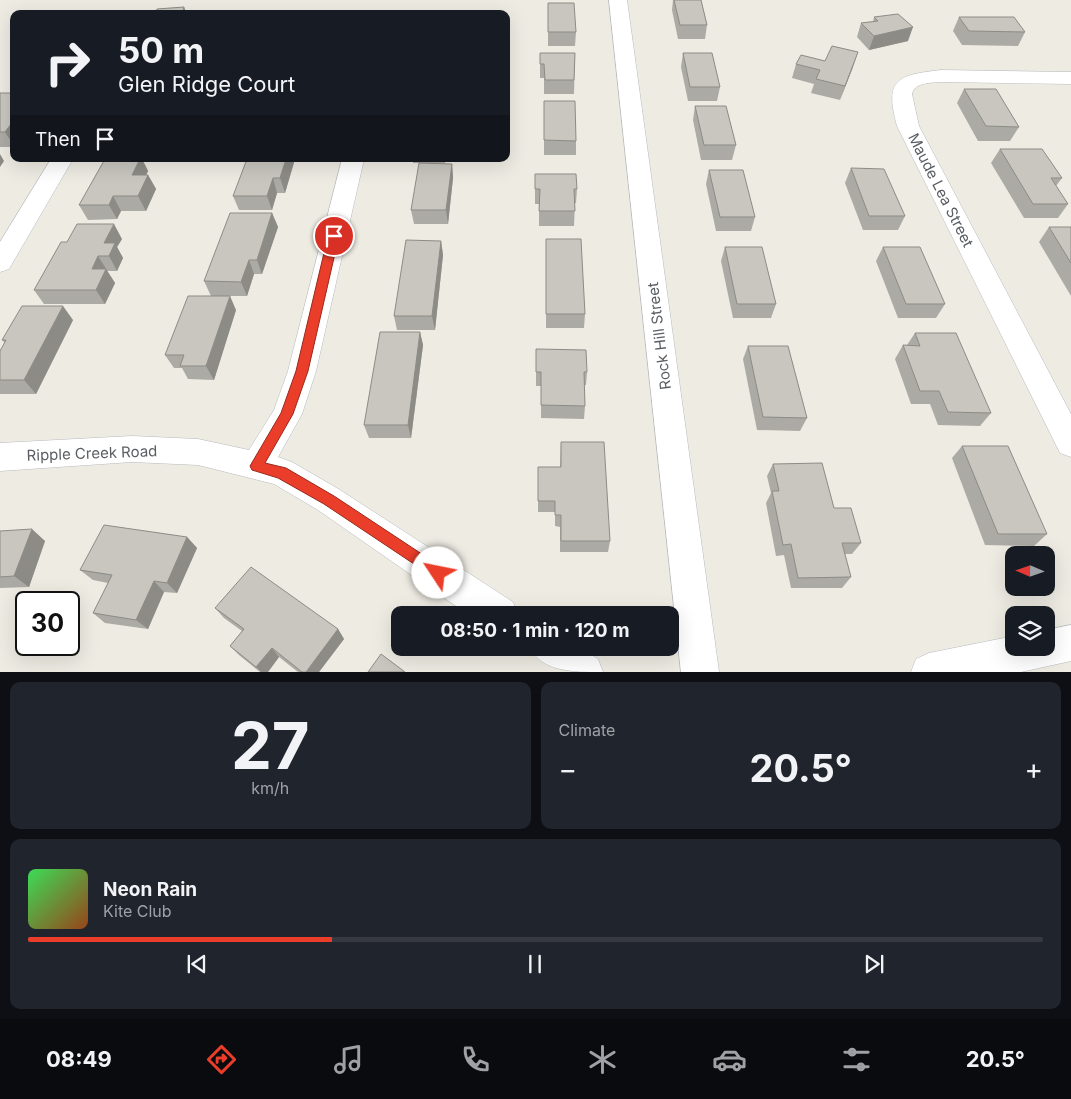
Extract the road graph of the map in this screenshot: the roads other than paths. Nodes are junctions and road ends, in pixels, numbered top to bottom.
1 (618, 0) edge
2 (1071, 78) edge
3 (60, 162) edge
4 (352, 162) edge
5 (0, 263) edge
6 (1071, 444) edge
7 (0, 457) edge
8 (256, 466) junction
9 (487, 606) edge
10 (1071, 643) edge
11 (560, 656) edge
12 (585, 672) edge
13 (700, 672) edge
14 (929, 672) edge

1 - 13 street, Rock Hill Street
2 - 6 street, Maude Lea Street
3 - 5 street
4 - 8 street
7 - 8 street, Ripple Creek Road
8 - 9 street, Ripple Creek Road
10 - 14 street
11 - 12 street

